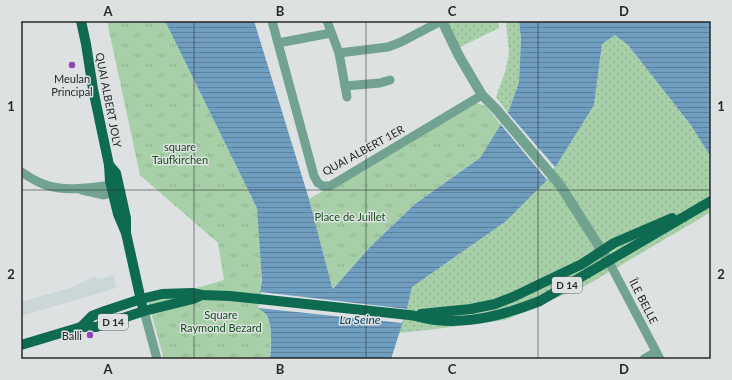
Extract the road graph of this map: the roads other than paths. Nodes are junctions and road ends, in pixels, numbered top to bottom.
1 (81, 21) edge
2 (87, 21) edge
3 (272, 21) edge
4 (327, 21) edge
5 (441, 21) edge
6 (331, 33) junction
7 (85, 39) junction
8 (278, 43) junction
9 (339, 54) junction
10 (390, 80) dead end
11 (345, 86) junction
12 (482, 95) junction
13 (347, 97) dead end
14 (21, 172) edge
15 (116, 189) junction
16 (711, 201) edge
17 (603, 251) junction
18 (609, 262) junction
19 (202, 295) junction
20 (140, 299) junction
21 (144, 311) junction
22 (409, 315) junction
23 (81, 327) junction
24 (21, 345) edge
25 (658, 356) edge
26 (157, 359) edge
27 (644, 359) edge

1 - 7 main road, QUAI ALBERT JOLY
2 - 7 main road, QUAI ALBERT JOLY
3 - 8 street, QUAI ALBERT 1ER
4 - 6 street
5 - 9 street
5 - 12 street
6 - 8 street
6 - 9 street
7 - 15 main road, QUAI ALBERT JOLY
8 - 12 street, QUAI ALBERT 1ER
9 - 11 street
10 - 11 street
11 - 13 street
12 - 17 street
14 - 15 street
15 - 20 main road, QUAI ALBERT JOLY
16 - 17 main road, D 14
16 - 18 main road, D 14
17 - 18 street
17 - 22 main road, D 14
18 - 22 main road, D 14
18 - 25 street, ÎLE BELLE
19 - 20 main road, D 14
19 - 21 main road, D 14
19 - 22 main road, D 14
20 - 21 main road, QUAI ALBERT JOLY
20 - 23 main road, D 14
21 - 23 main road, D 14
21 - 26 street
23 - 24 main road, D 14
25 - 27 street, ÎLE BELLE

